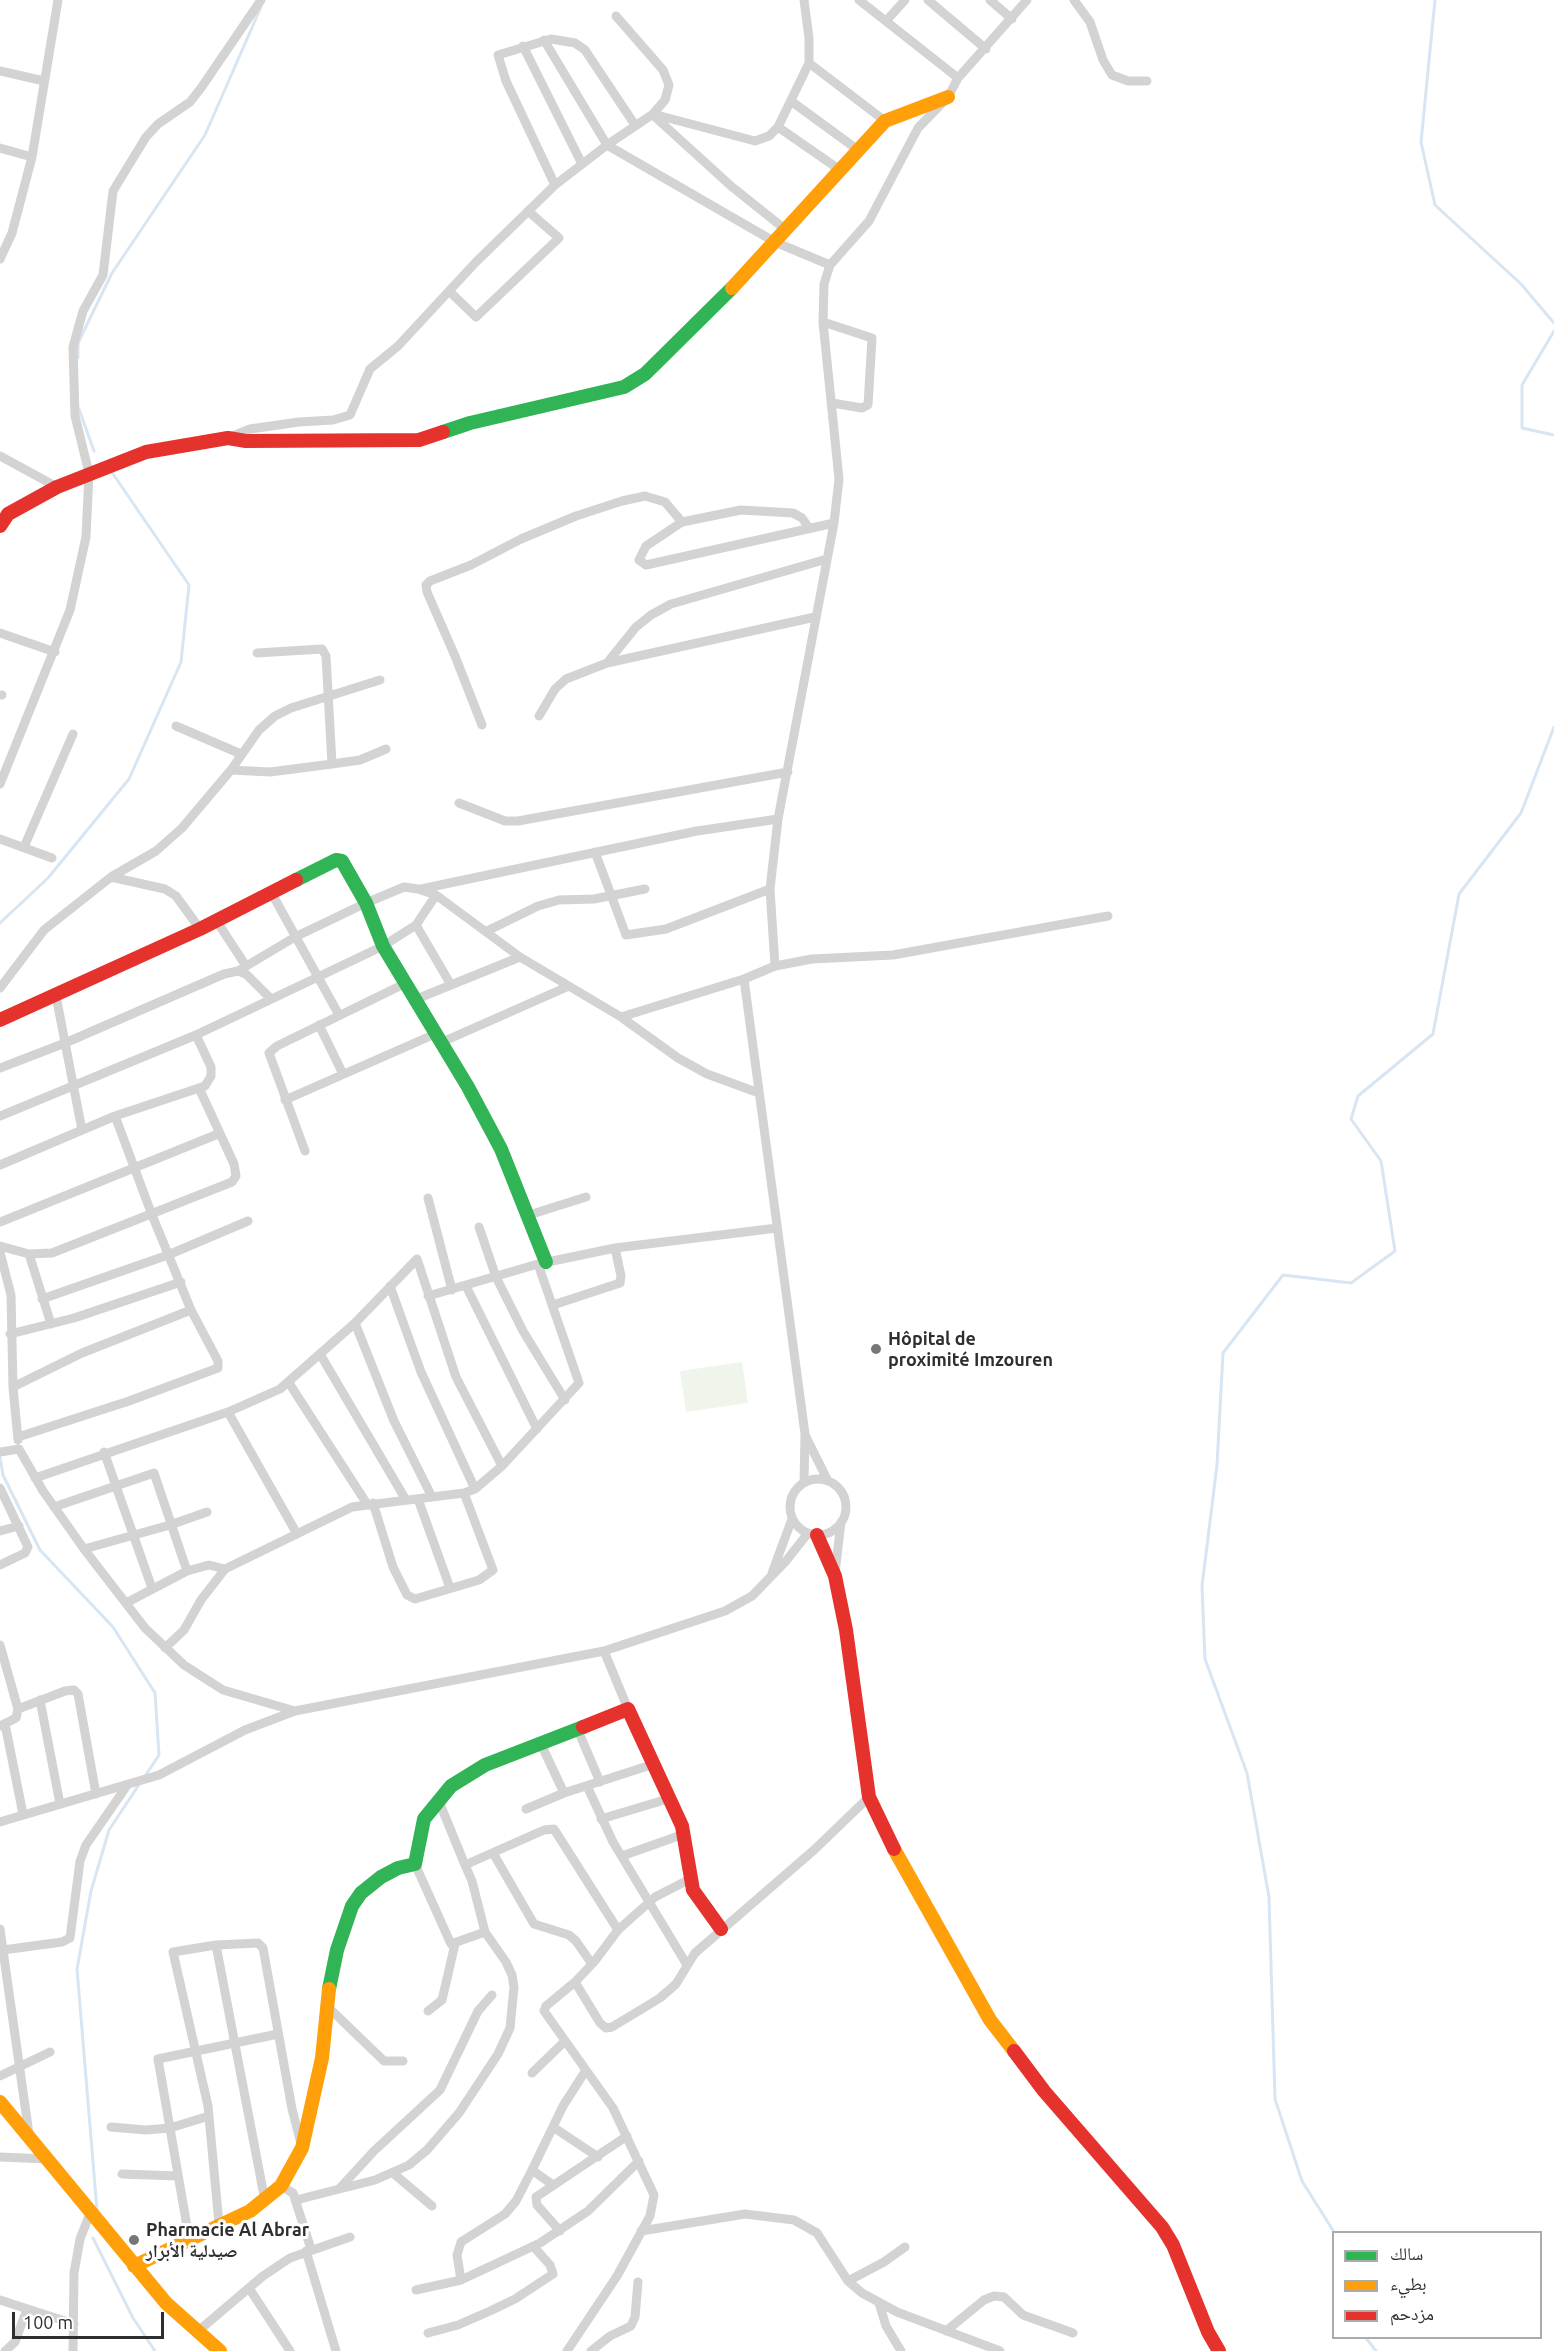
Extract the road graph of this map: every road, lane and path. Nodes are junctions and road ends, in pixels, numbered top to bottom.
1 (58, 0) edge
2 (261, 0) edge
3 (804, 0) edge
4 (859, 0) edge
5 (905, 0) edge
6 (928, 0) edge
7 (990, 0) edge
8 (1027, 0) edge
9 (1074, 0) edge
10 (616, 16) dead end
11 (1012, 19) junction
12 (886, 21) junction
13 (544, 40) junction
14 (523, 46) junction
15 (986, 50) junction
16 (809, 63) junction
17 (0, 71) edge
18 (958, 78) junction
19 (44, 81) junction
20 (1147, 81) dead end
21 (948, 97) junction
22 (791, 101) junction
23 (653, 114) junction
24 (885, 121) junction
25 (635, 125) junction
26 (778, 127) junction
27 (607, 145) junction
28 (0, 148) edge
29 (858, 150) junction
30 (32, 157) junction
31 (582, 164) junction
32 (840, 170) junction
33 (555, 185) junction
34 (528, 211) junction
35 (786, 230) junction
36 (775, 242) junction
37 (0, 260) edge
38 (830, 265) junction
39 (449, 291) junction
40 (823, 322) junction
41 (832, 403) junction
42 (228, 438) junction
43 (0, 456) edge
44 (89, 473) junction
45 (57, 487) junction
46 (682, 522) junction
47 (834, 523) junction
48 (0, 526) edge
49 (809, 528) junction
50 (827, 559) junction
51 (815, 617) junction
52 (0, 633) edge
53 (55, 652) junction
54 (257, 653) dead end
55 (607, 663) junction
56 (380, 680) dead end
57 (328, 696) junction
58 (539, 716) dead end
59 (482, 725) dead end
60 (176, 726) dead end
61 (73, 734) dead end
62 (386, 749) dead end
63 (241, 754) junction
64 (332, 764) junction
65 (231, 770) junction
66 (788, 772) junction
67 (0, 784) edge
68 (459, 803) dead end
69 (778, 819) junction
70 (0, 839) edge
71 (24, 848) junction
72 (596, 852) junction
73 (52, 858) dead end
74 (111, 878) junction
75 (418, 889) junction
76 (645, 889) dead end
77 (770, 889) junction
78 (272, 891) junction
79 (436, 895) junction
80 (611, 895) junction
81 (366, 903) junction
82 (1108, 916) dead end
83 (216, 920) junction
84 (416, 924) junction
85 (200, 929) junction
86 (487, 932) junction
87 (295, 937) junction
88 (383, 946) junction
89 (520, 957) junction
90 (775, 966) junction
91 (242, 969) junction
92 (316, 977) junction
93 (744, 979) junction
94 (404, 984) junction
95 (451, 985) junction
96 (569, 986) junction
97 (0, 988) edge
98 (56, 996) junction
99 (271, 999) junction
100 (414, 1000) junction
101 (339, 1015) junction
102 (621, 1017) junction
103 (0, 1020) edge
104 (319, 1025) junction
105 (196, 1035) junction
106 (438, 1038) junction
107 (65, 1043) junction
108 (0, 1068) edge
109 (343, 1074) junction
110 (72, 1086) junction
111 (199, 1088) junction
112 (759, 1093) junction
113 (285, 1101) junction
114 (0, 1116) edge
115 (115, 1116) junction
116 (82, 1130) junction
117 (218, 1134) junction
118 (305, 1150) dead end
119 (0, 1165) edge
120 (134, 1167) junction
121 (586, 1197) dead end
122 (428, 1198) dead end
123 (152, 1215) junction
124 (529, 1215) junction
125 (248, 1221) dead end
126 (0, 1222) edge
127 (479, 1227) dead end
128 (777, 1228) junction
129 (0, 1246) edge
130 (615, 1248) junction
131 (0, 1252) edge
132 (29, 1254) junction
133 (168, 1255) junction
134 (542, 1263) junction
135 (495, 1277) junction
136 (181, 1282) junction
137 (390, 1286) junction
138 (466, 1286) junction
139 (452, 1290) junction
140 (428, 1296) junction
141 (42, 1299) junction
142 (553, 1305) junction
143 (191, 1310) junction
144 (355, 1323) junction
145 (51, 1324) junction
146 (10, 1334) junction
147 (320, 1354) junction
148 (289, 1383) junction
149 (13, 1387) junction
150 (565, 1400) junction
151 (228, 1412) junction
152 (537, 1429) junction
153 (804, 1434) junction
154 (18, 1437) junction
155 (15, 1449) junction
156 (0, 1452) edge
157 (104, 1452) junction
158 (502, 1466) junction
159 (35, 1478) junction
160 (828, 1481) junction
161 (804, 1483) junction
162 (116, 1486) junction
163 (0, 1488) edge
164 (475, 1488) junction
165 (464, 1493) junction
166 (432, 1497) junction
167 (418, 1498) junction
168 (406, 1500) junction
169 (370, 1504) junction
170 (54, 1507) junction
171 (207, 1512) dead end
172 (792, 1519) junction
173 (841, 1522) junction
174 (170, 1525) junction
175 (20, 1526) junction
176 (0, 1531) edge
177 (134, 1534) junction
178 (297, 1534) junction
179 (813, 1534) junction
180 (84, 1549) junction
181 (0, 1565) edge
182 (225, 1569) junction
183 (187, 1571) junction
184 (835, 1576) junction
185 (770, 1579) junction
186 (152, 1588) junction
187 (450, 1588) junction
188 (126, 1603) junction
189 (0, 1645) edge
190 (165, 1648) junction
191 (604, 1651) junction
192 (40, 1700) junction
193 (18, 1708) junction
194 (628, 1709) junction
195 (295, 1711) junction
196 (2, 1725) edge
197 (577, 1728) junction
198 (540, 1742) junction
199 (654, 1764) junction
200 (600, 1782) junction
201 (128, 1786) junction
202 (587, 1786) junction
203 (564, 1793) junction
204 (96, 1794) junction
205 (869, 1797) junction
206 (671, 1798) junction
207 (438, 1799) junction
208 (60, 1804) junction
209 (526, 1809) dead end
210 (23, 1814) junction
211 (601, 1819) junction
212 (0, 1822) edge
213 (684, 1834) junction
214 (493, 1853) junction
215 (622, 1856) junction
216 (415, 1864) junction
217 (465, 1865) junction
218 (692, 1878) junction
219 (649, 1902) junction
220 (0, 1929) edge
221 (721, 1929) junction
222 (618, 1930) junction
223 (485, 1932) junction
224 (455, 1944) junction
225 (216, 1945) junction
226 (3, 1950) junction
227 (592, 1965) junction
228 (687, 1965) junction
229 (575, 1982) junction
230 (492, 1995) dead end
231 (329, 2008) junction
232 (428, 2011) dead end
233 (278, 2034) junction
234 (565, 2041) junction
235 (235, 2042) junction
236 (195, 2050) junction
237 (50, 2052) dead end
238 (403, 2061) dead end
239 (19, 2067) junction
240 (586, 2070) junction
241 (532, 2073) dead end
242 (0, 2076) edge
243 (0, 2102) edge
244 (209, 2116) junction
245 (111, 2127) dead end
246 (553, 2127) junction
247 (170, 2128) junction
248 (627, 2136) junction
249 (30, 2140) junction
250 (302, 2148) junction
251 (0, 2157) edge
252 (598, 2157) junction
253 (47, 2159) junction
254 (639, 2162) junction
255 (532, 2170) junction
256 (393, 2173) junction
257 (122, 2174) dead end
258 (178, 2176) junction
259 (553, 2185) junction
260 (281, 2186) junction
261 (340, 2188) junction
262 (296, 2200) junction
263 (265, 2201) junction
264 (432, 2206) dead end
265 (91, 2211) junction
266 (219, 2224) junction
267 (560, 2231) junction
268 (641, 2231) junction
269 (350, 2237) dead end
270 (189, 2238) junction
271 (533, 2246) junction
272 (905, 2247) dead end
273 (309, 2250) junction
274 (134, 2266) junction
275 (461, 2280) junction
276 (848, 2281) junction
277 (638, 2282) dead end
278 (249, 2288) junction
279 (416, 2290) dead end
280 (0, 2300) edge
281 (879, 2303) junction
282 (27, 2309) junction
283 (74, 2324) junction
284 (946, 2331) junction
285 (197, 2332) junction
286 (428, 2333) dead end
287 (1073, 2333) dead end
288 (5, 2351) edge
289 (73, 2351) edge
290 (220, 2351) edge
291 (290, 2351) edge
292 (336, 2351) edge
293 (567, 2351) edge
294 (591, 2351) edge
295 (901, 2351) edge
296 (1000, 2351) edge
297 (1219, 2351) edge

1 - 19 street
2 - 44 street
3 - 16 street
4 - 12 street
5 - 12 street
6 - 15 street
7 - 11 street
8 - 11 street
9 - 20 street
10 - 23 street
11 - 15 street
12 - 18 street
13 - 14 street
13 - 25 street
13 - 27 street
14 - 31 street
14 - 33 street
15 - 18 street
16 - 22 street
16 - 24 street
17 - 19 street
18 - 21 street
19 - 30 street
21 - 24 street
21 - 38 street
22 - 26 street
22 - 29 street
23 - 25 street
23 - 26 street
23 - 35 street
24 - 29 street
25 - 27 street
26 - 32 street
27 - 31 street
27 - 36 street
28 - 30 street
29 - 32 street
30 - 37 street
31 - 33 street
32 - 35 street
33 - 34 street
34 - 39 street
34 - 39 street
35 - 36 street
36 - 38 street
36 - 42 street
38 - 40 street
39 - 42 street
40 - 41 street
40 - 41 street
41 - 47 street
42 - 44 street
43 - 45 street
44 - 45 street
44 - 53 street
45 - 48 street
46 - 49 street
46 - 49 street
46 - 59 street
47 - 49 street
47 - 50 street
50 - 51 street
50 - 55 street
51 - 55 street
51 - 66 street
52 - 53 street
53 - 67 street
54 - 57 street
55 - 58 street
56 - 57 street
57 - 63 street
57 - 64 street
60 - 63 street
61 - 71 street
62 - 64 street
63 - 65 street
64 - 65 street
65 - 74 street
66 - 68 street
66 - 69 street
69 - 72 street
69 - 77 street
70 - 71 street
71 - 73 street
72 - 75 street
72 - 80 street
74 - 85 street
74 - 97 street
75 - 79 street
75 - 81 street
76 - 80 street
77 - 80 street
77 - 90 street
78 - 81 street
78 - 83 street
78 - 87 street
79 - 84 street
79 - 86 street
80 - 86 street
81 - 87 street
81 - 88 street
82 - 90 street
83 - 85 street
83 - 91 street
84 - 88 street
84 - 95 street
85 - 98 street
86 - 89 street
87 - 91 street
87 - 92 street
88 - 92 street
88 - 94 street
89 - 95 street
89 - 96 street
90 - 93 street
91 - 99 street
91 - 107 street
92 - 99 street
92 - 101 street
93 - 102 street
93 - 112 street
94 - 100 street
94 - 101 street
95 - 100 street
96 - 102 street
96 - 106 street
98 - 103 street
98 - 107 street
99 - 105 street
100 - 106 street
101 - 104 street
102 - 112 street
104 - 109 street
104 - 113 street
105 - 110 street
105 - 111 street
106 - 109 street
106 - 124 street
107 - 108 street
107 - 110 street
109 - 113 street
110 - 114 street
110 - 116 street
111 - 115 street
111 - 117 street
112 - 128 street
113 - 118 street
115 - 116 street
115 - 120 street
116 - 119 street
117 - 120 street
117 - 123 street
120 - 123 street
120 - 126 street
121 - 124 street
122 - 139 street
123 - 132 street
123 - 133 street
124 - 134 street
125 - 133 street
127 - 135 street
128 - 130 street
128 - 153 street
129 - 132 street
130 - 134 street
130 - 142 street
131 - 146 street
132 - 141 street
133 - 136 street
133 - 141 street
134 - 135 street
134 - 142 street
135 - 138 street
135 - 150 street
136 - 143 street
136 - 145 street
137 - 140 street
137 - 144 street
137 - 164 street
138 - 139 street
138 - 152 street
139 - 140 street
140 - 158 street
141 - 145 street
142 - 150 street
143 - 149 street
143 - 154 street
144 - 147 street
144 - 166 street
145 - 146 street
146 - 149 street
147 - 148 street
147 - 168 street
148 - 151 street
148 - 169 street
149 - 154 street
150 - 152 street
151 - 157 street
151 - 178 street
152 - 158 street
153 - 160 street
153 - 161 street
154 - 155 street
155 - 156 street
155 - 159 street
157 - 159 street
157 - 162 street
158 - 164 street
159 - 170 street
160 - 161 street
160 - 173 street
161 - 172 street
162 - 170 street
162 - 174 street
162 - 177 street
163 - 175 street
164 - 165 street
165 - 166 street
165 - 187 street
166 - 167 street
167 - 168 street
167 - 187 street
168 - 169 street
169 - 178 street
169 - 187 street
170 - 180 street
171 - 174 street
172 - 179 street
172 - 185 street
173 - 179 street
173 - 184 street
174 - 177 street
174 - 183 street
175 - 176 street
175 - 181 street
177 - 180 street
177 - 186 street
178 - 182 street
179 - 184 street
179 - 185 street
180 - 188 street
182 - 183 street
182 - 190 street
183 - 186 street
184 - 205 street
185 - 191 street
186 - 188 street
188 - 190 street
189 - 193 street
190 - 195 street
191 - 194 street
191 - 195 street
192 - 193 street
192 - 204 street
192 - 208 street
193 - 196 street
194 - 197 street
194 - 199 street
195 - 201 street
196 - 210 street
197 - 198 street
197 - 200 street
198 - 203 street
198 - 207 street
199 - 200 street
199 - 206 street
200 - 202 street
201 - 204 street
201 - 226 street
202 - 203 street
202 - 211 street
203 - 209 street
204 - 208 street
205 - 221 street
205 - 297 street
206 - 211 street
206 - 213 street
207 - 216 street
207 - 217 street
208 - 210 street
210 - 212 street
211 - 215 street
213 - 215 street
213 - 218 street
214 - 217 street
214 - 222 street
214 - 227 street
215 - 219 street
216 - 224 street
216 - 231 street
217 - 223 street
218 - 219 street
218 - 221 street
219 - 222 street
219 - 228 street
220 - 226 street
221 - 228 street
222 - 227 street
223 - 224 street
223 - 256 street
224 - 232 street
225 - 233 street
225 - 235 street
225 - 236 street
226 - 239 street
227 - 229 street
228 - 229 street
229 - 234 street
230 - 261 street
231 - 238 street
231 - 250 street
233 - 235 street
233 - 250 street
234 - 240 street
234 - 241 street
235 - 236 street
235 - 263 street
236 - 244 street
236 - 247 street
237 - 239 street
239 - 242 street
239 - 249 street
240 - 246 street
240 - 248 street
243 - 249 street
244 - 247 street
244 - 266 street
245 - 247 street
246 - 252 street
246 - 255 street
247 - 258 street
248 - 252 street
248 - 254 street
249 - 253 street
250 - 260 street
251 - 253 street
252 - 259 street
253 - 265 street
254 - 267 street
254 - 268 street
255 - 259 street
255 - 275 street
256 - 261 street
256 - 264 street
257 - 258 street
258 - 270 street
259 - 267 street
260 - 262 street
260 - 263 street
261 - 262 street
262 - 273 street
263 - 266 street
265 - 274 street
265 - 283 street
266 - 270 street
267 - 271 street
268 - 276 street
268 - 293 street
269 - 273 street
270 - 274 street
271 - 275 street
271 - 286 street
272 - 276 street
273 - 278 street
273 - 292 street
274 - 285 street
275 - 279 street
276 - 281 street
277 - 294 street
278 - 285 street
278 - 291 street
280 - 282 street
281 - 284 street
281 - 295 street
282 - 283 street
282 - 288 street
283 - 289 street
284 - 287 street
284 - 296 street
285 - 290 street

